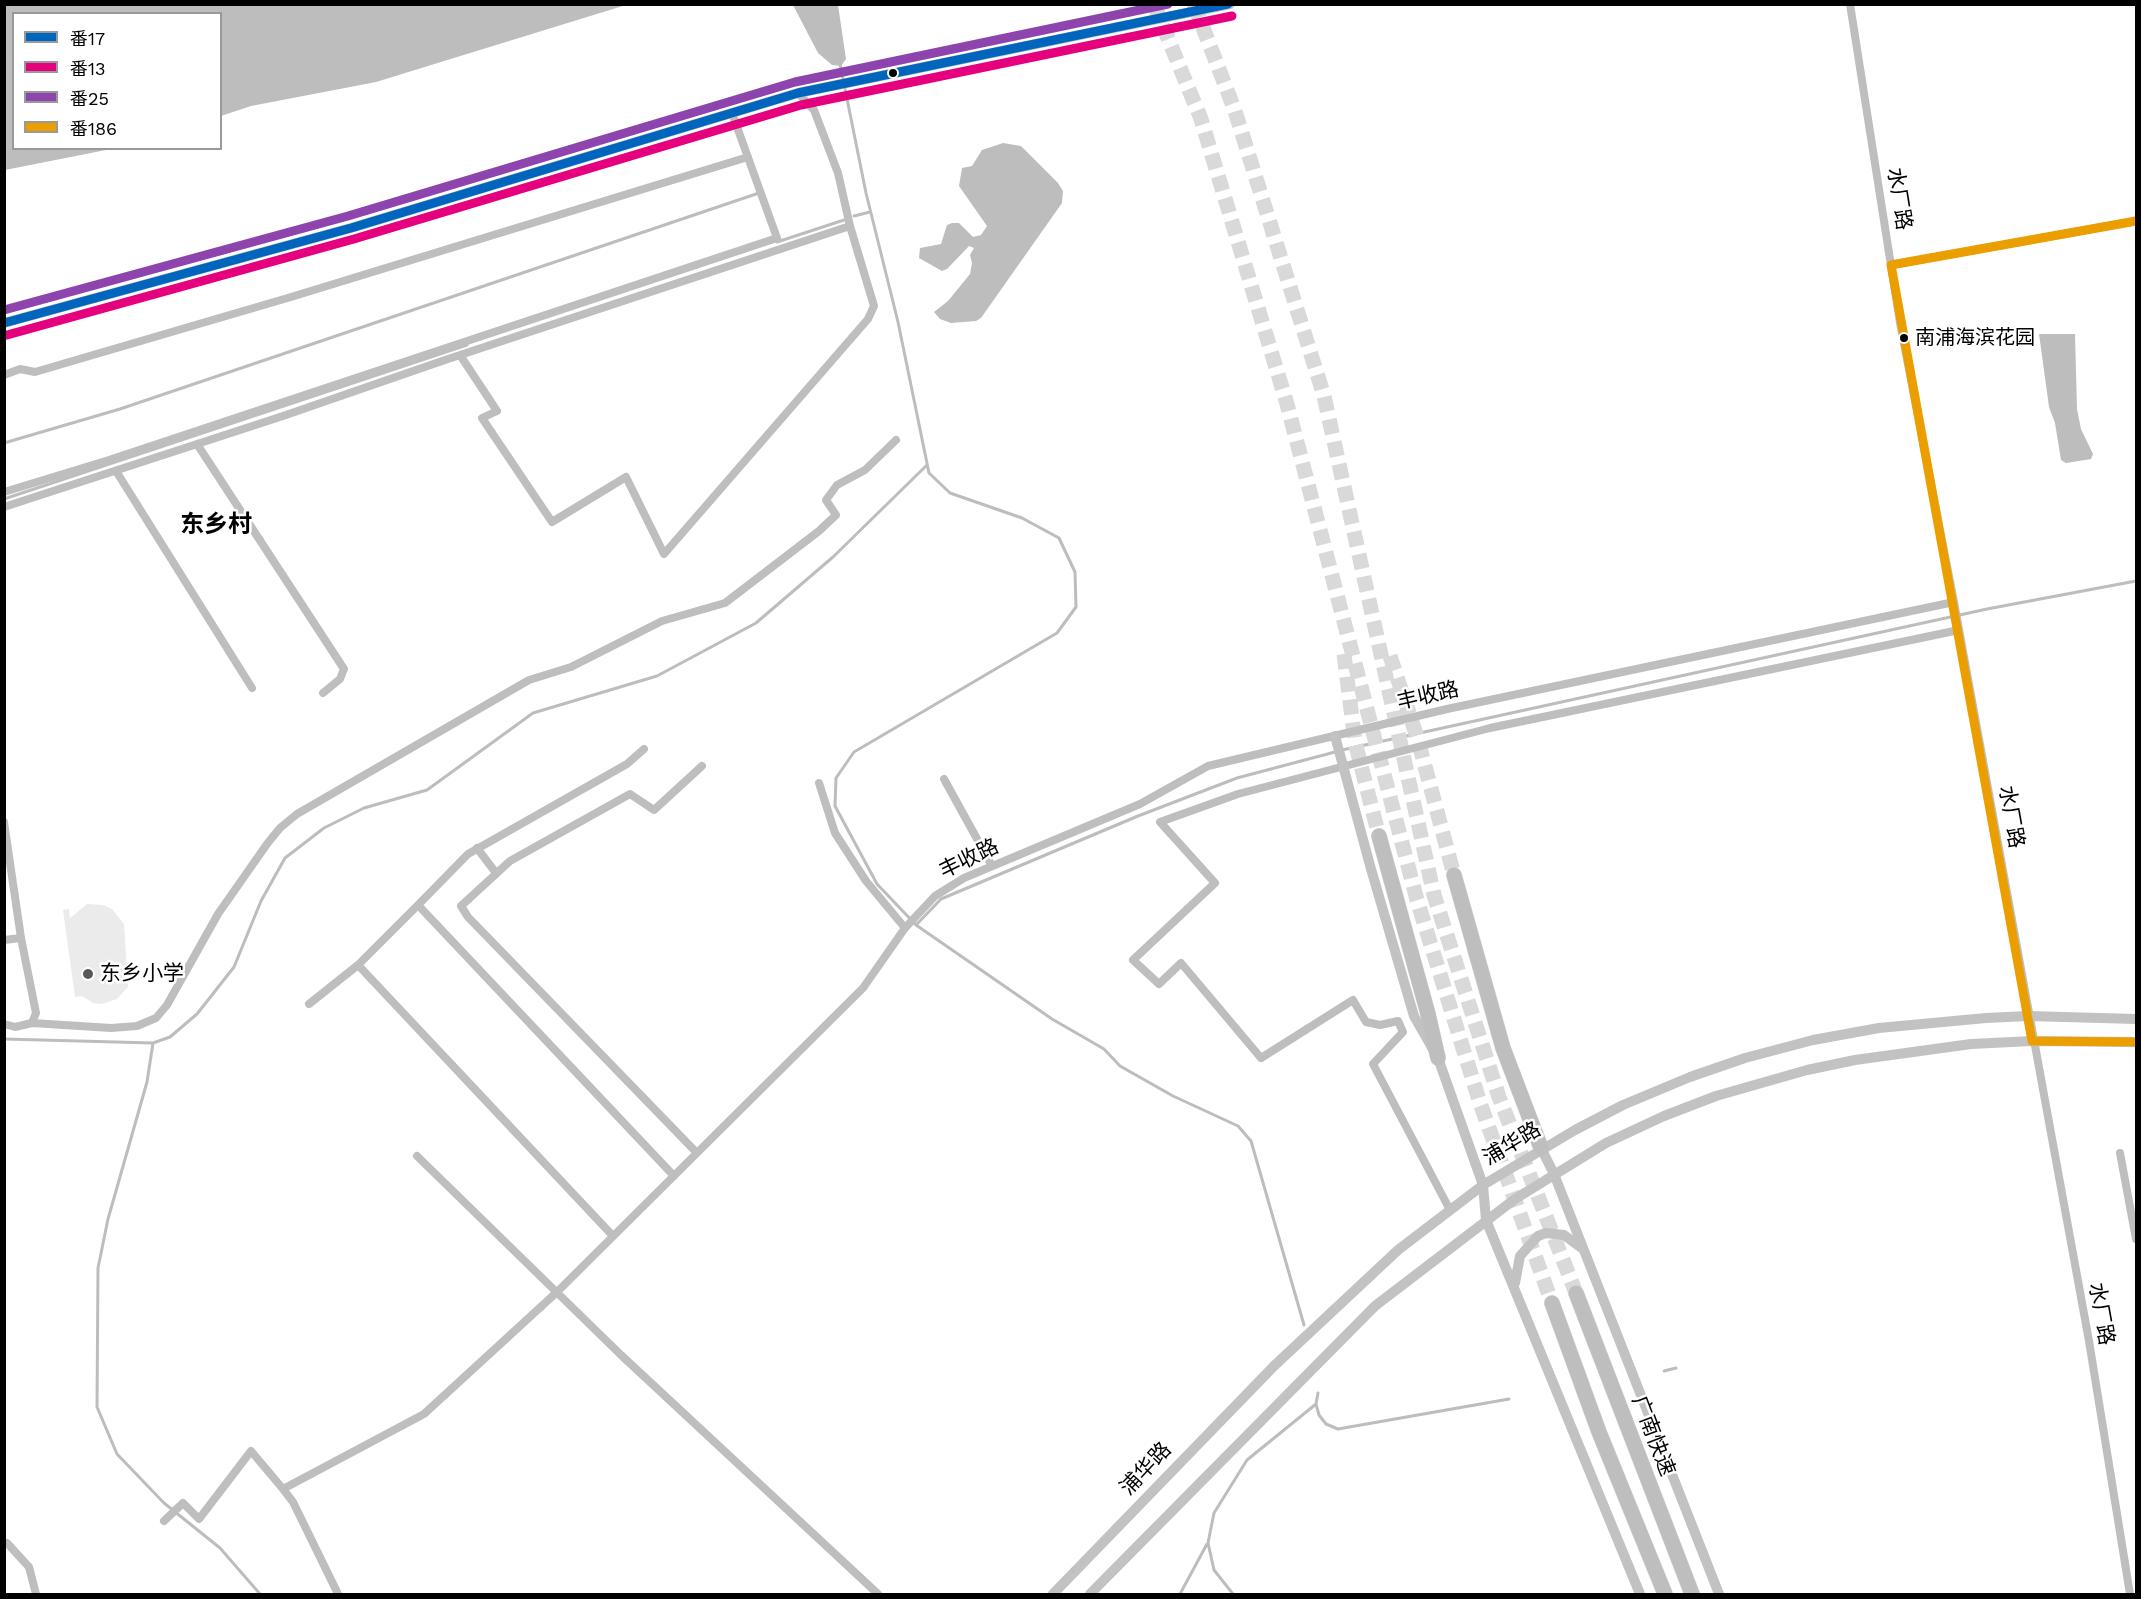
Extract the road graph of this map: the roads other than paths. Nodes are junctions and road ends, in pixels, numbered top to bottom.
1 (1230, 4) edge
2 (1850, 4) edge
3 (798, 93) junction
4 (732, 113) junction
5 (748, 157) junction
6 (2136, 221) edge
7 (850, 226) junction
8 (1891, 265) junction
9 (4, 323) edge
10 (460, 355) junction
11 (4, 375) edge
12 (896, 440) dead end
13 (197, 444) junction
14 (116, 471) junction
15 (4, 492) edge
16 (4, 507) edge
17 (1955, 607) junction
18 (1958, 627) junction
19 (252, 688) dead end
20 (323, 693) dead end
21 (1335, 736) junction
22 (644, 749) dead end
23 (702, 766) dead end
24 (944, 779) dead end
25 (819, 783) dead end
26 (4, 822) edge
27 (1379, 837) tunnel mouth
28 (477, 848) junction
29 (992, 866) junction
30 (496, 873) junction
31 (1454, 875) tunnel mouth
32 (418, 905) junction
33 (905, 928) junction
34 (21, 938) junction
35 (4, 940) edge
36 (358, 965) junction
37 (309, 1005) dead end
38 (2028, 1016) junction
39 (2136, 1019) edge
40 (32, 1023) junction
41 (4, 1024) edge
42 (2032, 1041) junction
43 (2136, 1042) edge
44 (1438, 1058) junction
45 (1541, 1148) junction
46 (2120, 1153) dead end
47 (697, 1154) junction
48 (417, 1156) dead end
49 (1554, 1174) junction
50 (674, 1176) junction
51 (1483, 1185) junction
52 (1450, 1210) junction
53 (1486, 1220) junction
54 (614, 1236) junction
55 (2136, 1239) edge
56 (1585, 1251) junction
57 (1516, 1290) junction
58 (557, 1292) junction
59 (1576, 1293) tunnel mouth
60 (1552, 1303) tunnel mouth
61 (283, 1489) junction
62 (164, 1521) dead end
63 (7, 1543) dead end
64 (36, 1594) edge
65 (338, 1594) edge
66 (878, 1594) edge
67 (1053, 1594) edge
68 (1090, 1594) edge
69 (1640, 1594) edge
70 (1665, 1594) edge
71 (1692, 1594) edge
72 (1719, 1594) edge
73 (2130, 1594) edge

1 - 3 main road
2 - 8 street, 水厂路
3 - 4 main road
3 - 7 street
4 - 5 street
4 - 9 main road
5 - 11 street
5 - 15 street
6 - 8 street
7 - 10 street
7 - 10 street
8 - 17 street, 水厂路
10 - 13 street
12 - 40 street
13 - 14 street
13 - 20 street
14 - 16 street
14 - 19 street
17 - 18 street, 水厂路
17 - 21 street, 丰收路
18 - 38 street, 水厂路
18 - 52 street
21 - 29 street, 丰收路
21 - 44 main road
22 - 28 street
23 - 30 street
24 - 29 street
25 - 33 street
26 - 34 street
27 - 44 highway
28 - 30 street
28 - 32 street
29 - 33 street, 丰收路
30 - 47 street
31 - 45 highway
32 - 36 street
32 - 50 street
33 - 47 street, 丰收路
34 - 35 street
34 - 40 street
36 - 37 street
36 - 54 street
38 - 39 main road, 浦华路
38 - 42 street, 水厂路
38 - 45 main road, 浦华路
40 - 41 street
42 - 43 main road
42 - 49 main road
42 - 73 street, 水厂路
44 - 51 main road
45 - 49 main road
45 - 51 main road, 浦华路
46 - 55 street
47 - 50 street, 丰收路
48 - 58 street
49 - 53 main road
49 - 56 main road
50 - 54 street, 丰收路
51 - 52 main road, 浦华路
51 - 53 main road
52 - 67 main road, 浦华路
53 - 57 main road
53 - 68 main road
54 - 58 street, 丰收路
56 - 57 main road
56 - 72 main road
57 - 69 main road
58 - 61 street, 丰收路
58 - 66 street
59 - 71 highway, 广南快速
60 - 70 highway
61 - 62 street
61 - 65 street
63 - 64 street

